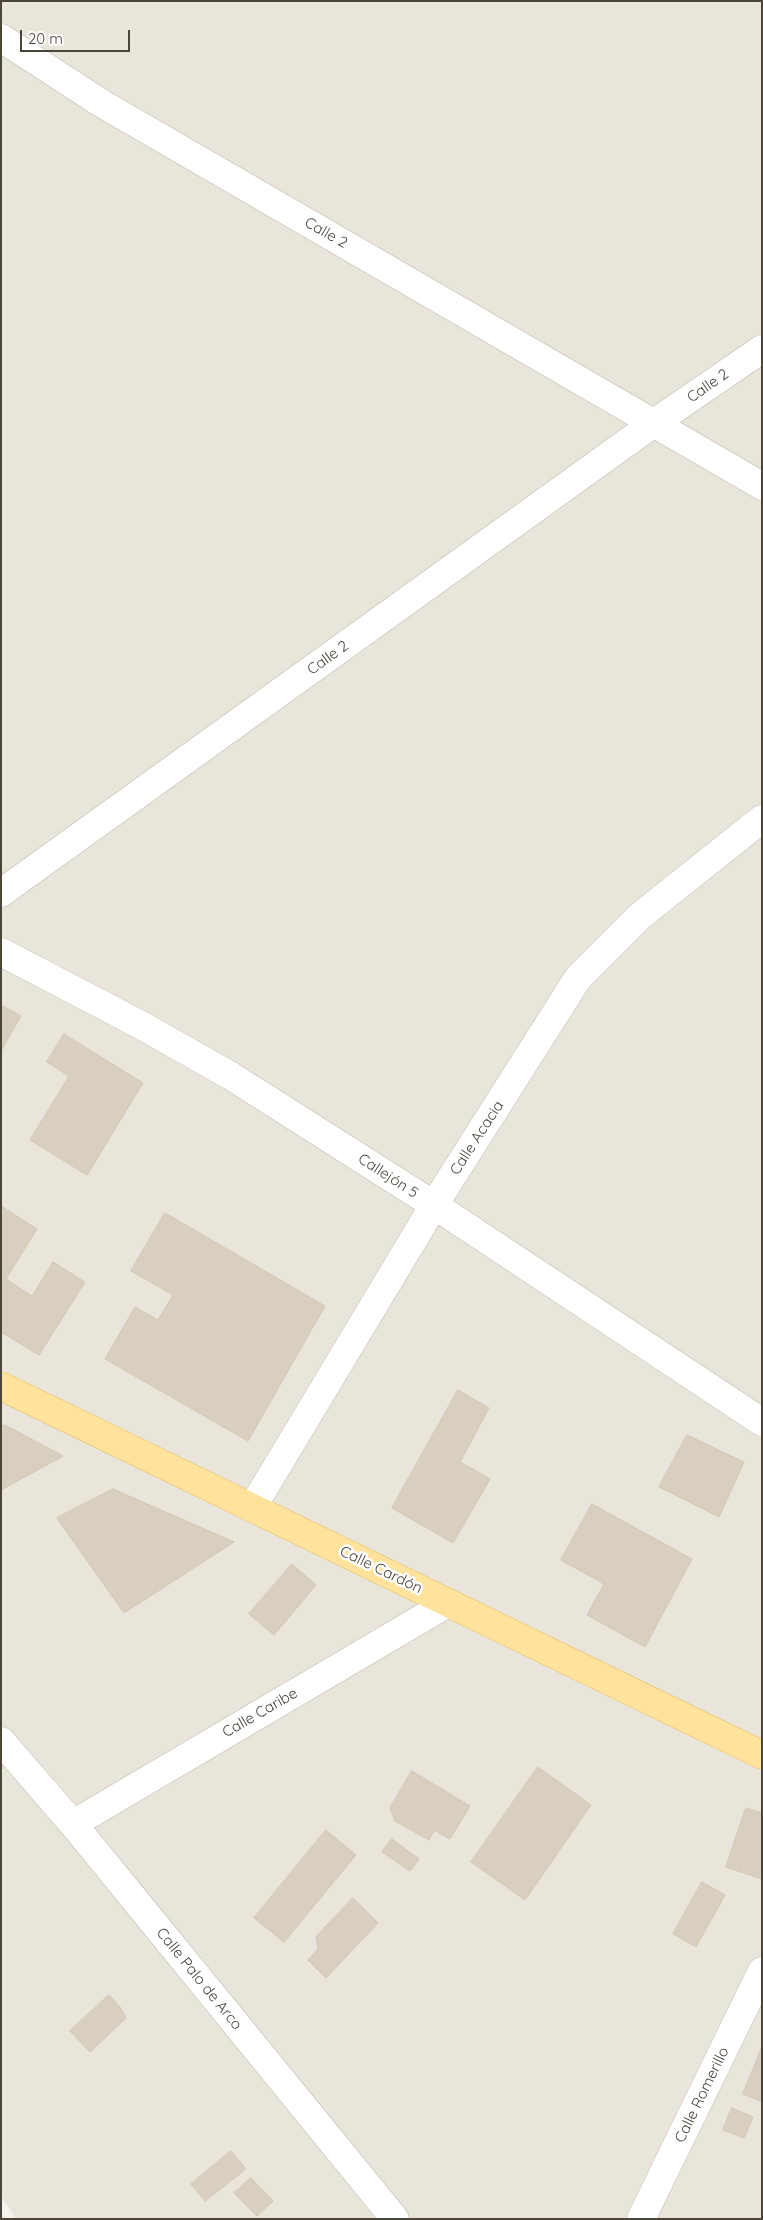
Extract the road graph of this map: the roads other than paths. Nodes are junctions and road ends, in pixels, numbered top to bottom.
1 (1, 38) edge
2 (762, 349) edge
3 (654, 423) junction
4 (762, 486) edge
5 (762, 819) edge
6 (1, 893) edge
7 (1, 952) edge
8 (434, 1205) junction
9 (1, 1386) edge
10 (762, 1422) edge
11 (252, 1508) junction
12 (448, 1603) junction
13 (1, 1741) edge
14 (762, 1755) edge
15 (72, 1824) junction
16 (762, 1971) edge
17 (395, 2219) edge
18 (641, 2219) edge

1 - 3 street, Calle 2
2 - 3 street, Calle 2
3 - 4 street, Calle 2
3 - 6 street, Calle 2
5 - 8 street, Calle Acacia
7 - 8 street, Callejón 5
8 - 10 street, Callejón 5
8 - 11 street, Calle Acacia
9 - 11 main road, Calle Cardón
11 - 12 main road, Calle Cardón
12 - 14 main road, Calle Cardón
12 - 15 street, Calle Caribe
13 - 15 street, Calle Palo de Arco
15 - 17 street, Calle Palo de Arco
16 - 18 street, Calle Romerillo

